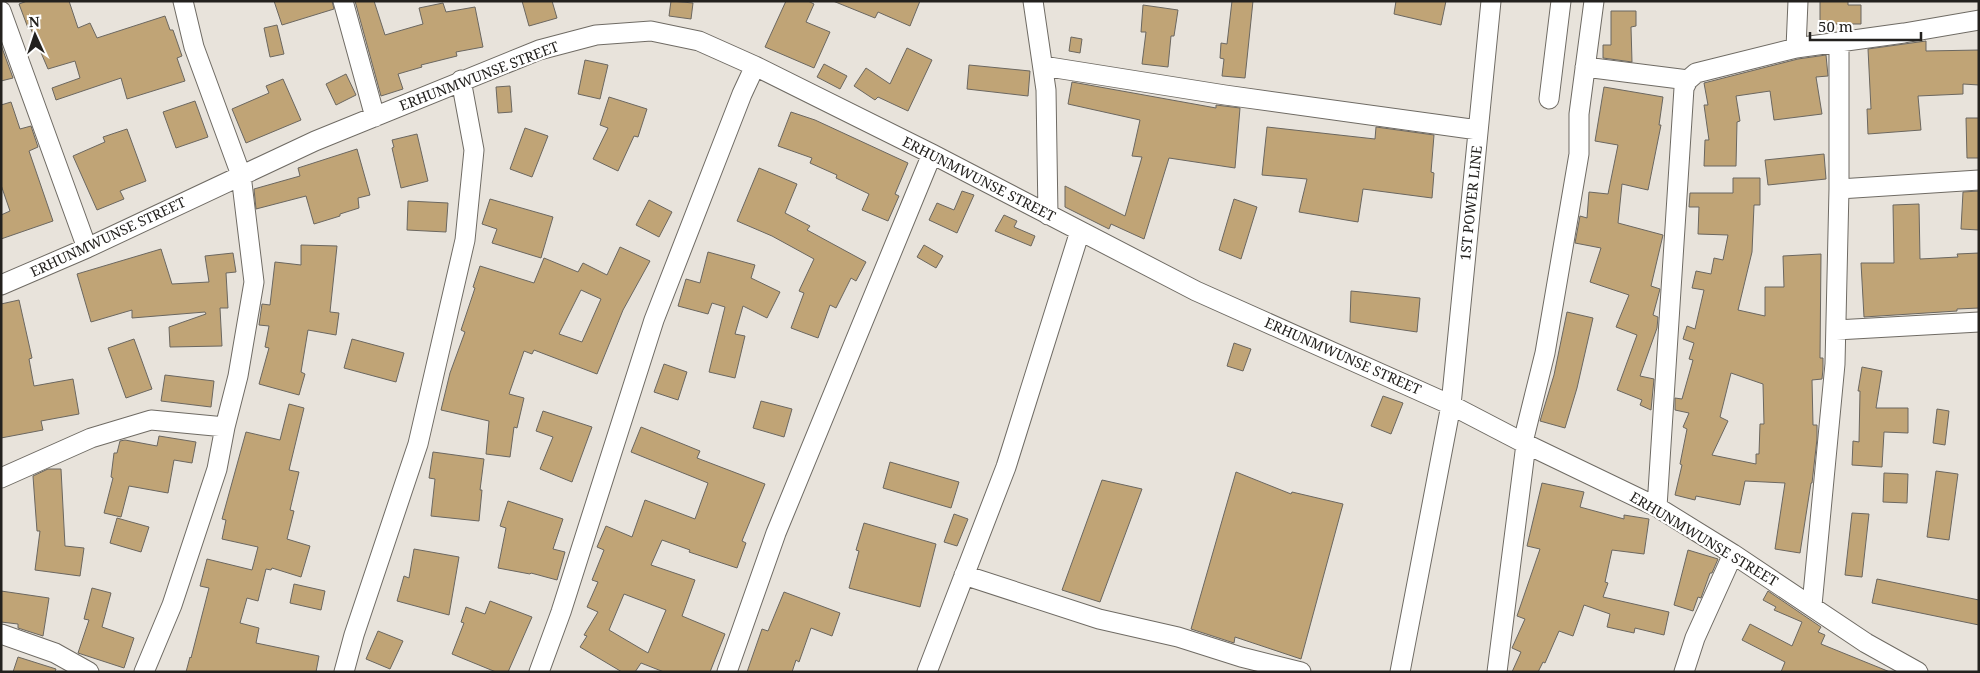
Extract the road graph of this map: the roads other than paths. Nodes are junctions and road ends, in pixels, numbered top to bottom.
1 (183, 1) edge
2 (343, 1) edge
3 (1033, 1) edge
4 (1491, 1) edge
5 (1561, 1) edge
6 (1594, 1) edge
7 (1798, 1) edge
8 (1, 11) edge
9 (1979, 20) edge
10 (1839, 43) junction
11 (1796, 48) junction
12 (755, 66) junction
13 (1043, 66) junction
14 (1585, 67) junction
15 (461, 80) junction
16 (1688, 80) junction
17 (1549, 99) dead end
18 (375, 116) junction
19 (1478, 130) junction
20 (932, 154) junction
21 (241, 175) junction
22 (1979, 180) edge
23 (1839, 190) junction
24 (1048, 215) junction
25 (1080, 231) junction
26 (87, 248) junction
27 (1, 285) edge
28 (1979, 322) edge
29 (1836, 330) junction
30 (1451, 405) junction
31 (225, 427) junction
32 (1525, 443) junction
33 (1, 478) edge
34 (1657, 507) junction
35 (1733, 554) junction
36 (964, 575) junction
37 (1812, 605) junction
38 (1, 634) edge
39 (89, 672) edge
40 (144, 672) edge
41 (344, 672) edge
42 (539, 672) edge
43 (728, 672) edge
44 (927, 672) edge
45 (1301, 672) edge
46 (1400, 672) edge
47 (1497, 672) edge
48 (1684, 672) edge
49 (1918, 672) edge

1 - 21 street
2 - 18 street
3 - 13 street
4 - 19 street, 1ST POWER LINE
5 - 17 street
6 - 14 street
7 - 11 street
8 - 26 street
9 - 10 street
10 - 11 street
10 - 23 street
11 - 16 street
12 - 15 street, ERHUNMWUNSE STREET
12 - 20 street, ERHUNMWUNSE STREET
12 - 42 street
13 - 19 street
13 - 24 street
14 - 16 street
14 - 32 street
15 - 18 street, ERHUNMWUNSE STREET
15 - 41 street
16 - 34 street
18 - 21 street, ERHUNMWUNSE STREET
19 - 30 street, 1ST POWER LINE
20 - 24 street, ERHUNMWUNSE STREET
20 - 43 street
21 - 26 street, ERHUNMWUNSE STREET
21 - 31 street
22 - 23 street
23 - 29 street
24 - 25 street, ERHUNMWUNSE STREET
25 - 30 street, ERHUNMWUNSE STREET
25 - 36 street
26 - 27 street, ERHUNMWUNSE STREET
28 - 29 street
29 - 37 street
30 - 32 street, ERHUNMWUNSE STREET
30 - 46 street, 1ST POWER LINE
31 - 33 street
31 - 40 street
32 - 34 street, ERHUNMWUNSE STREET
32 - 47 street
34 - 35 street, ERHUNMWUNSE STREET
35 - 37 street, ERHUNMWUNSE STREET
35 - 48 street
36 - 44 street
36 - 45 street
37 - 49 street, ERHUNMWUNSE STREET
38 - 39 street

